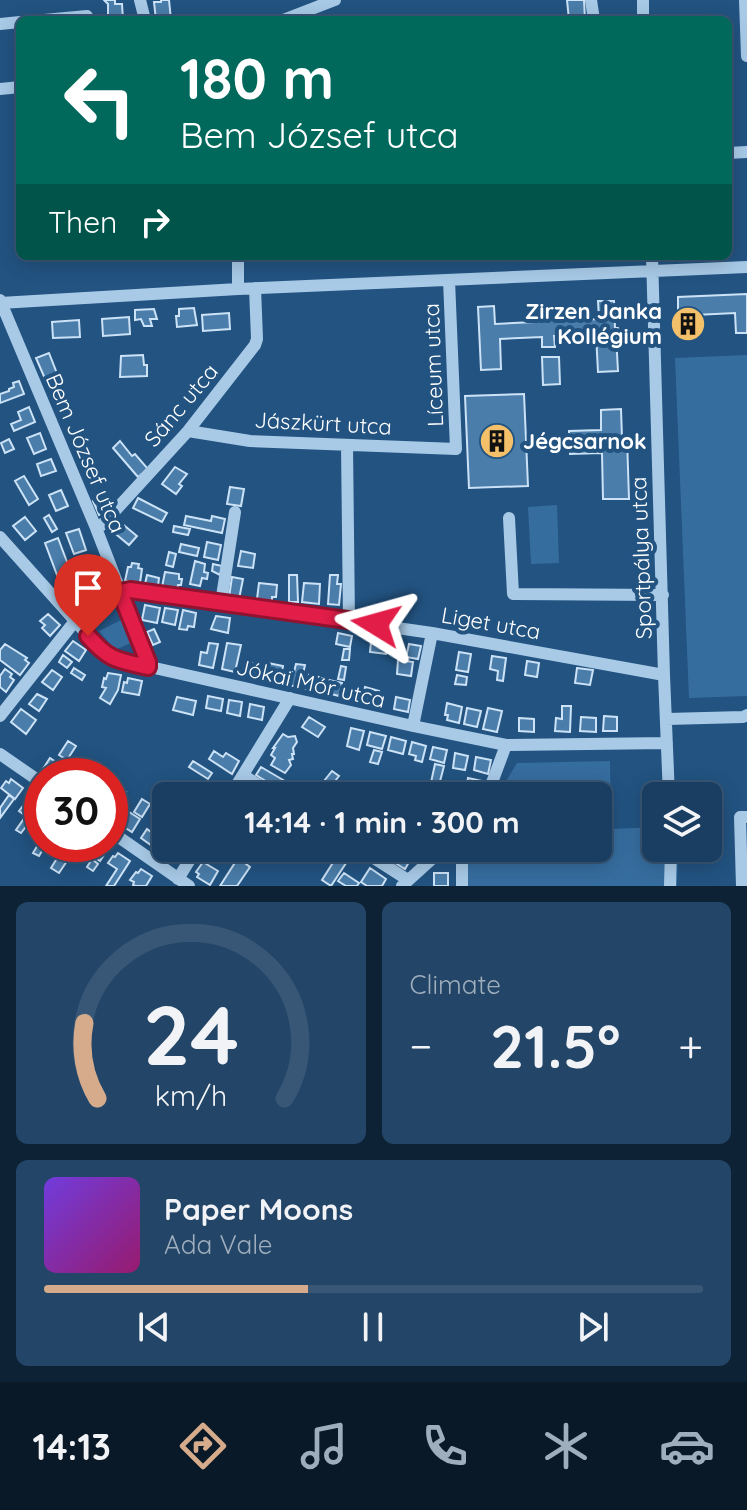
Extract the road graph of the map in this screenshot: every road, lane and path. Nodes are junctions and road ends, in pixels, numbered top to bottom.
1 (335, 0) edge
2 (745, 0) edge
3 (298, 16) edge
4 (747, 56) edge
5 (238, 260) edge
6 (652, 260) edge
7 (747, 267) edge
8 (653, 271) junction
9 (449, 280) junction
10 (255, 288) junction
11 (238, 289) junction
12 (0, 302) edge
13 (188, 431) junction
14 (347, 445) junction
15 (456, 449) joint
16 (235, 512) dead end
17 (509, 518) dead end
18 (96, 528) junction
19 (0, 537) edge
20 (120, 592) junction
21 (663, 595) junction
22 (221, 603) junction
23 (349, 620) junction
24 (75, 621) junction
25 (432, 633) junction
26 (148, 667) junction
27 (664, 675) junction
28 (290, 698) junction
29 (747, 715) edge
30 (0, 716) edge
31 (667, 719) junction
32 (413, 726) junction
33 (667, 743) junction
34 (506, 745) junction
35 (0, 754) edge
36 (24, 771) edge
37 (243, 775) junction
38 (239, 782) edge
39 (254, 782) edge
40 (492, 782) edge
41 (668, 782) edge
42 (747, 817) edge
43 (128, 843) edge
44 (192, 862) edge
45 (377, 862) edge
46 (428, 862) edge
47 (462, 862) edge
48 (671, 862) edge
49 (184, 882) edge
50 (405, 883) edge
51 (462, 886) edge
52 (670, 886) edge
53 (742, 886) edge

1 - 3 street
2 - 4 street
5 - 11 street
6 - 8 street, Sportpálya utca
7 - 8 street
8 - 9 street
8 - 21 street, Sportpálya utca
9 - 10 street
9 - 15 street, Líceum utca
10 - 11 street
10 - 13 street, Sánc utca
11 - 12 street
12 - 18 street, Bem József utca
13 - 14 street, Jászkürt utca
13 - 18 street, Sánc utca
14 - 15 street, Jászkürt utca
14 - 23 street
16 - 22 street
17 - 21 street
18 - 20 street, Bem József utca
19 - 24 street, Jókai Mór utca
20 - 22 street, Liget utca
20 - 26 street, Bem József utca
21 - 27 street, Sportpálya utca
22 - 23 street, Liget utca
23 - 25 street, Liget utca
24 - 26 street, Jókai Mór utca
24 - 30 street
25 - 27 street, Liget utca
25 - 32 street
26 - 28 street, Jókai Mór utca
27 - 31 street, Sportpálya utca
28 - 32 street, Jókai Mór utca
28 - 37 street
29 - 31 street
31 - 33 street, Sportpálya utca
32 - 34 street, Jókai Mór utca
33 - 34 street, Jókai Mór utca
33 - 41 street, Sportpálya utca
34 - 40 street
35 - 36 street
37 - 38 street
37 - 39 street
42 - 53 street
43 - 49 street
44 - 49 street
45 - 50 street
46 - 50 street
47 - 51 street
48 - 52 street

